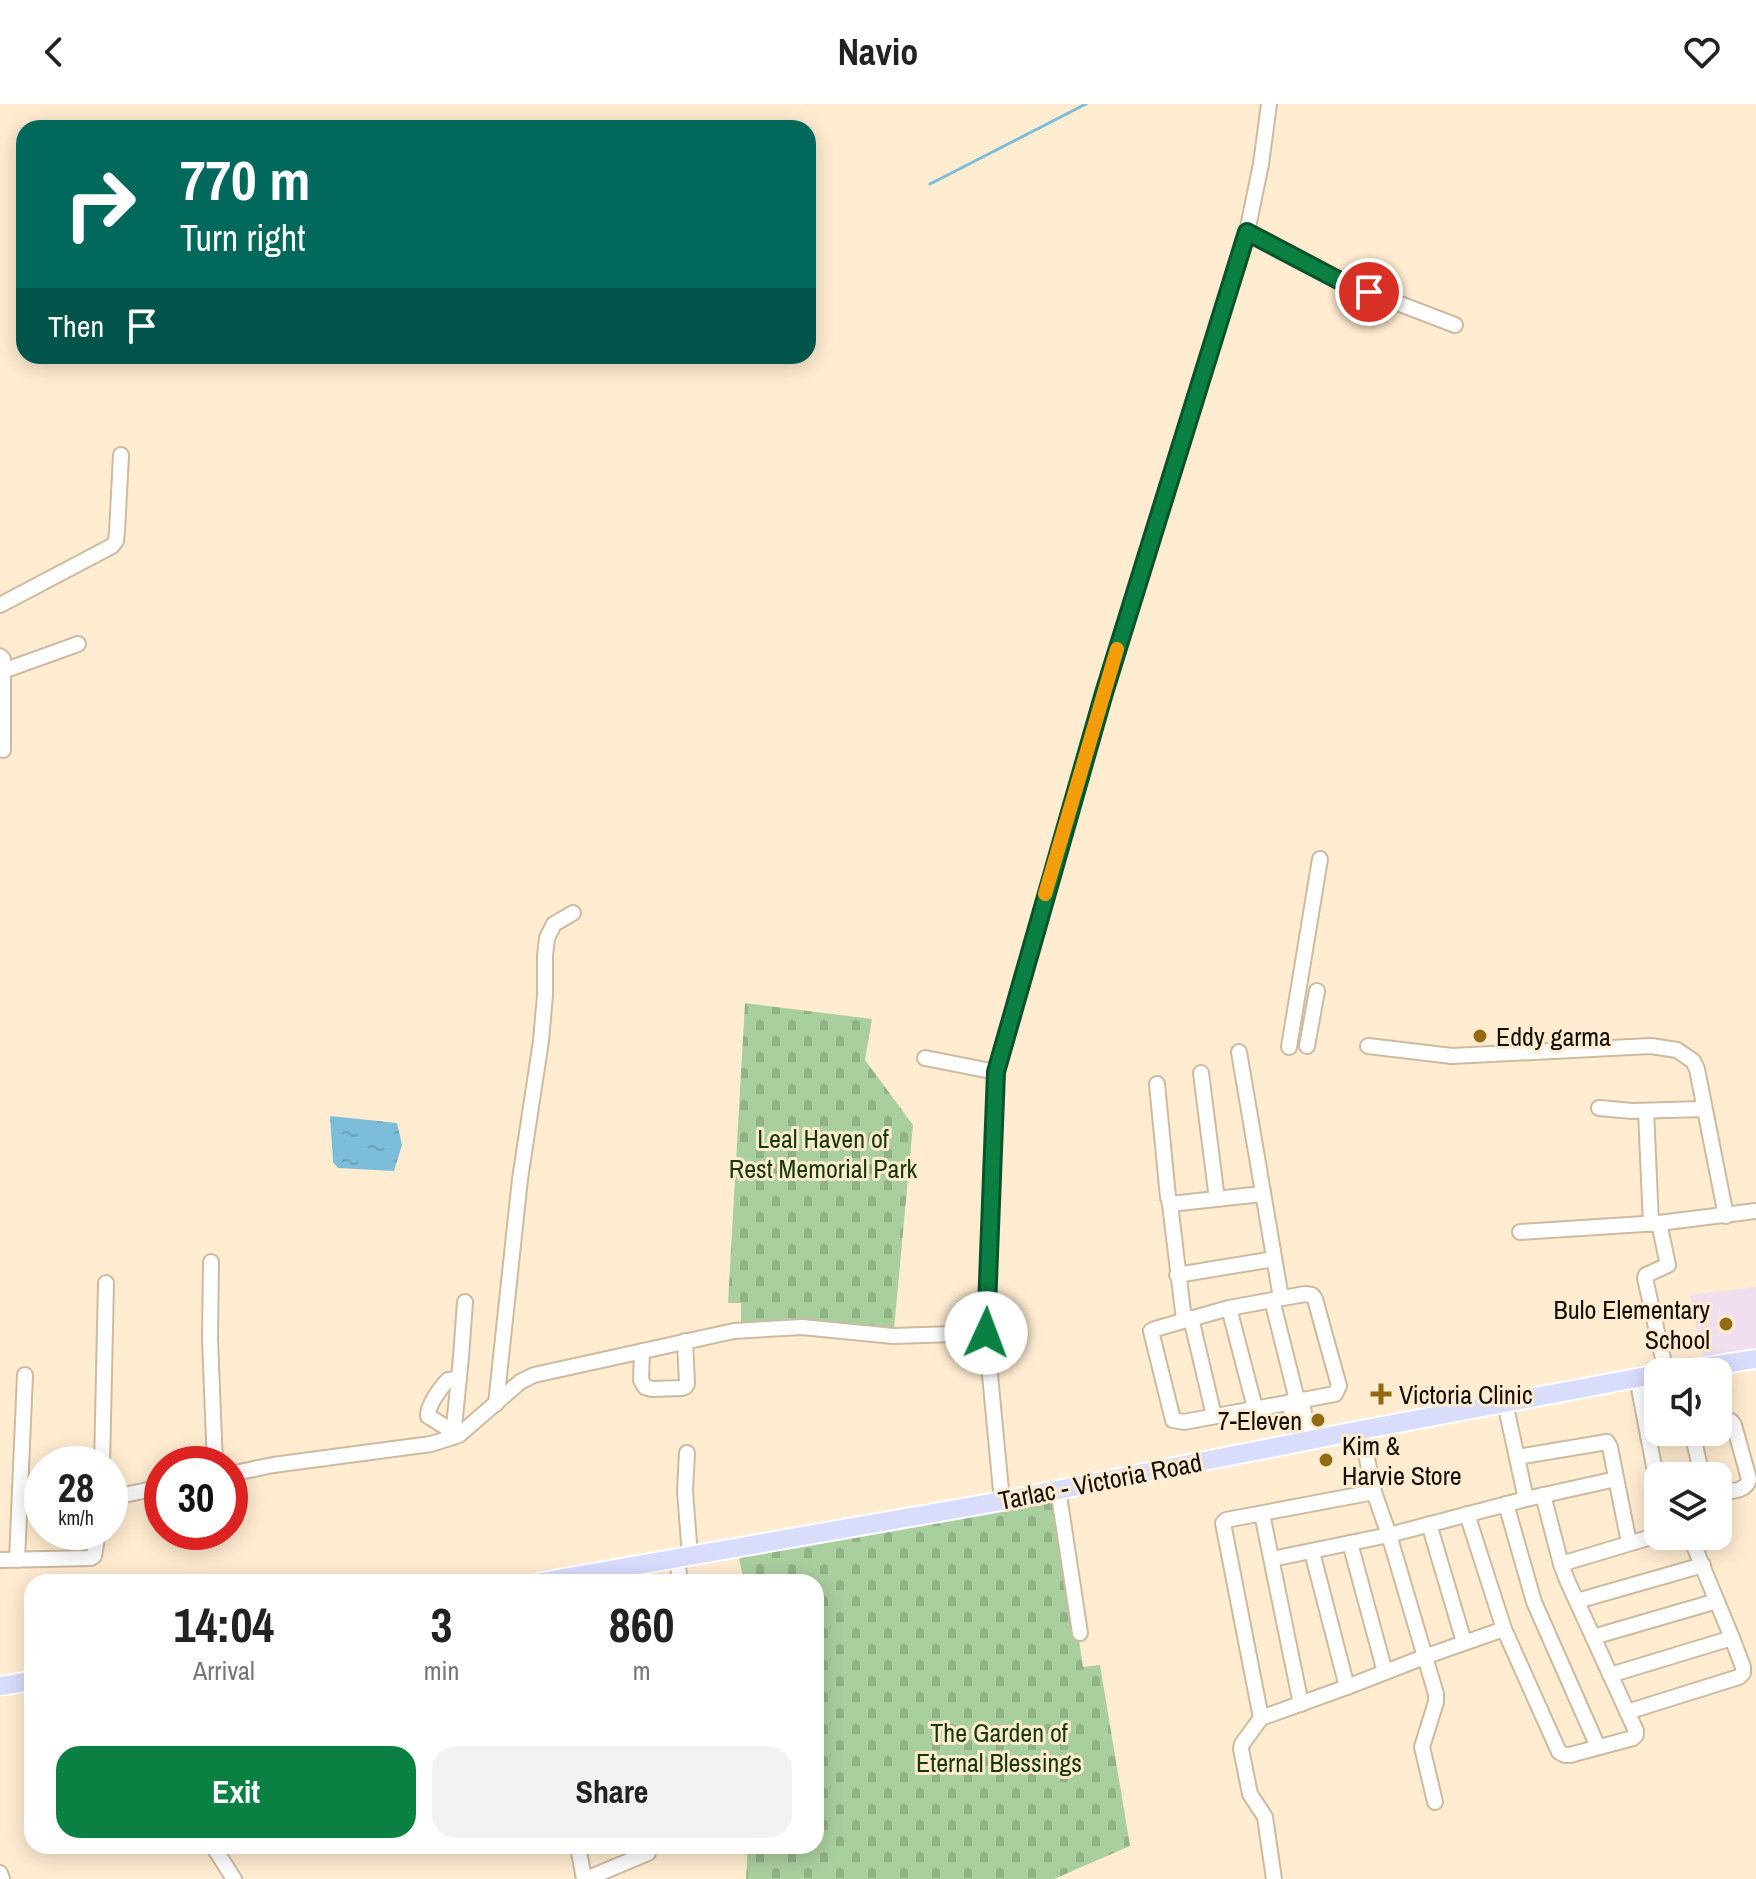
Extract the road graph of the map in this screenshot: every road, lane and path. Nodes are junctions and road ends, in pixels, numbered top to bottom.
1 (1269, 104) edge
2 (1247, 232) junction
3 (1455, 325) dead end
4 (121, 455) dead end
5 (0, 605) edge
6 (78, 644) dead end
7 (0, 656) edge
8 (3, 671) junction
9 (3, 750) dead end
10 (1320, 859) dead end
11 (573, 913) dead end
12 (1317, 991) dead end
13 (1307, 1046) dead end
14 (1368, 1046) dead end
15 (1289, 1047) dead end
16 (1239, 1052) dead end
17 (925, 1058) dead end
18 (996, 1072) junction
19 (1201, 1073) dead end
20 (1157, 1084) dead end
21 (1599, 1108) dead end
22 (1704, 1109) junction
23 (1646, 1111) junction
24 (1262, 1194) junction
25 (1217, 1199) junction
26 (1170, 1204) junction
27 (1756, 1211) edge
28 (1726, 1216) junction
29 (1655, 1224) junction
30 (1520, 1232) dead end
31 (1274, 1259) junction
32 (211, 1262) dead end
33 (1177, 1275) junction
34 (106, 1283) dead end
35 (1276, 1299) junction
36 (465, 1302) dead end
37 (1229, 1308) junction
38 (1188, 1319) junction
39 (986, 1333) junction
40 (685, 1341) junction
41 (642, 1351) junction
42 (1663, 1358) edge
43 (1756, 1359) edge
44 (1732, 1363) edge
45 (25, 1375) dead end
46 (1644, 1377) edge
47 (1637, 1378) junction
48 (459, 1379) junction
49 (1296, 1400) junction
50 (1505, 1403) junction
51 (496, 1404) junction
52 (1255, 1408) junction
53 (1644, 1415) edge
54 (1214, 1416) junction
55 (1732, 1422) edge
56 (1361, 1430) junction
57 (453, 1434) junction
58 (1304, 1441) junction
59 (102, 1446) edge
60 (215, 1446) edge
61 (687, 1453) dead end
62 (1517, 1457) junction
63 (248, 1470) edge
64 (1616, 1479) junction
65 (1058, 1489) junction
66 (1732, 1490) edge
67 (1374, 1492) junction
68 (1543, 1495) junction
69 (1526, 1499) junction
70 (1002, 1501) junction
71 (1506, 1504) junction
72 (1262, 1514) junction
73 (1467, 1514) junction
74 (1429, 1524) junction
75 (1389, 1535) junction
76 (1644, 1539) edge
77 (1350, 1543) junction
78 (1629, 1543) junction
79 (96, 1550) edge
80 (1696, 1550) edge
81 (1312, 1552) junction
82 (684, 1557) junction
83 (1272, 1559) junction
84 (0, 1560) edge
85 (17, 1560) junction
86 (1561, 1564) junction
87 (1703, 1565) junction
88 (627, 1574) edge
89 (681, 1574) edge
90 (1577, 1601) junction
91 (1717, 1601) junction
92 (1504, 1629) junction
93 (1080, 1633) dead end
94 (1593, 1637) junction
95 (1732, 1638) junction
96 (1464, 1642) junction
97 (1424, 1657) junction
98 (1385, 1672) junction
99 (1610, 1675) junction
100 (24, 1682) edge
101 (0, 1686) edge
102 (1347, 1687) junction
103 (1301, 1704) junction
104 (1627, 1712) junction
105 (1261, 1718) junction
106 (1598, 1747) junction
107 (1435, 1802) dead end
108 (218, 1854) edge
109 (580, 1854) edge
110 (646, 1854) edge
111 (234, 1879) edge
112 (585, 1879) edge
113 (1274, 1879) edge

1 - 2 street
2 - 3 street
2 - 18 street
4 - 5 street
6 - 8 street
7 - 8 street
8 - 9 street
10 - 15 street
11 - 51 street
12 - 13 street
14 - 22 street
16 - 24 street
17 - 18 street
18 - 39 street
19 - 25 street
20 - 26 street
21 - 23 street
22 - 23 street
22 - 28 street
23 - 29 street
24 - 25 street
24 - 31 street
25 - 26 street
26 - 33 street
27 - 28 street
28 - 29 street
29 - 30 street
29 - 42 street
31 - 33 street
31 - 35 street
32 - 60 street
33 - 38 street
34 - 59 street
35 - 37 street
35 - 49 street
35 - 49 street
36 - 48 street
37 - 38 street
37 - 52 street
38 - 54 street
38 - 54 street
39 - 40 street
39 - 70 street
40 - 41 street
40 - 41 street
41 - 51 street
43 - 44 main road
45 - 85 street
46 - 47 main road, Tarlac - Victoria Road
47 - 50 main road, Tarlac - Victoria Road
47 - 53 street
48 - 57 street
48 - 57 street
49 - 52 street
49 - 58 street
50 - 56 main road, Tarlac - Victoria Road
50 - 62 street
51 - 57 street
52 - 54 street
55 - 66 street
56 - 58 main road, Tarlac - Victoria Road
56 - 67 street
57 - 63 street
58 - 65 main road, Tarlac - Victoria Road
61 - 82 street
62 - 64 street
62 - 69 street
64 - 68 street
64 - 78 street
65 - 70 main road, Tarlac - Victoria Road
65 - 93 street
67 - 72 street
67 - 75 street
68 - 69 street
68 - 86 street
69 - 71 street
70 - 82 main road, Tarlac - Victoria Road
71 - 73 street
71 - 106 street
72 - 83 street
72 - 105 street
73 - 74 street
73 - 92 street
74 - 75 street
74 - 96 street
75 - 77 street
75 - 97 street
76 - 78 street
77 - 81 street
77 - 98 street
78 - 86 street
79 - 85 street
80 - 87 street
81 - 83 street
81 - 102 street
82 - 88 main road, Tarlac - Victoria Road
82 - 89 street
83 - 103 street
84 - 85 street
86 - 90 street
87 - 90 street
87 - 91 street
90 - 94 street
91 - 94 street
91 - 95 street
92 - 96 street
92 - 106 street
94 - 99 street
95 - 99 street
95 - 104 street
96 - 97 street
97 - 98 street
97 - 107 street
98 - 102 street
99 - 104 street
100 - 101 main road
102 - 103 street
103 - 105 street
104 - 106 street
105 - 113 street
108 - 111 street
109 - 112 street
110 - 112 street

